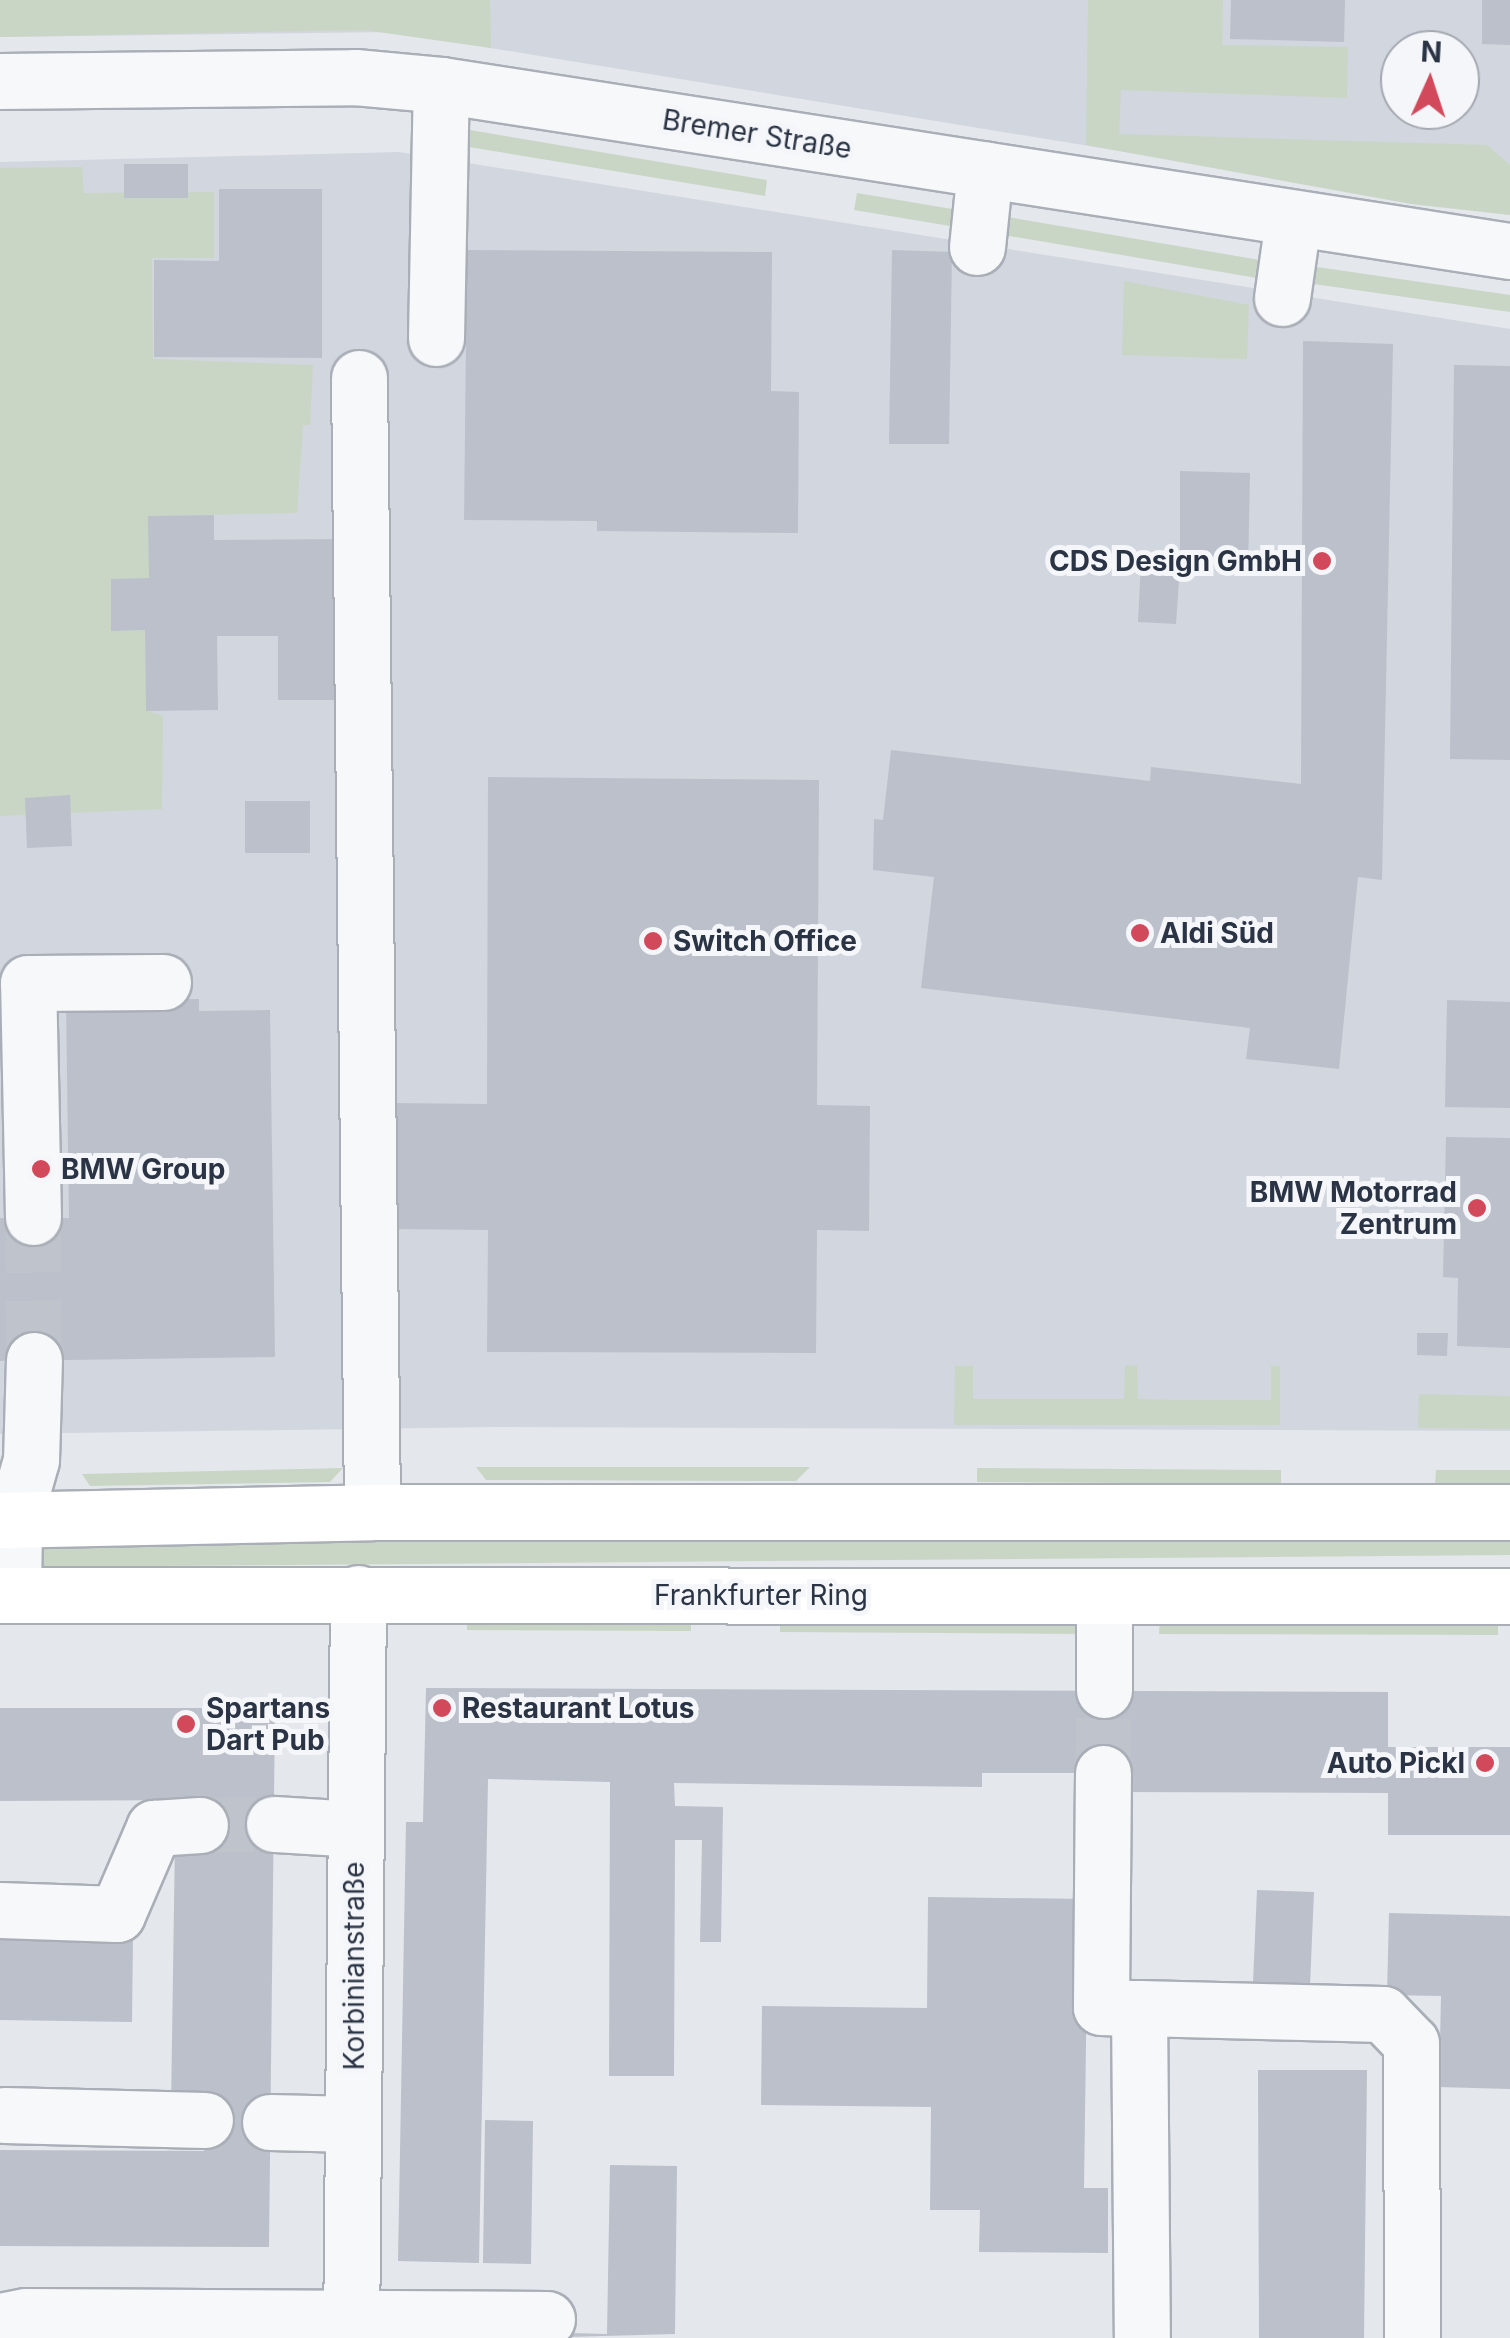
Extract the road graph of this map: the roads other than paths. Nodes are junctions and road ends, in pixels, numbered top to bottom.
1 (0, 81) edge
2 (440, 85) junction
3 (984, 169) junction
4 (1293, 221) junction
5 (977, 247) dead end
6 (1510, 251) edge
7 (1282, 298) dead end
8 (436, 338) dead end
9 (359, 378) dead end
10 (163, 982) dead end
11 (33, 1217) tunnel mouth
12 (34, 1360) tunnel mouth
13 (372, 1512) junction
14 (1510, 1512) edge
15 (7, 1520) edge
16 (358, 1593) junction
17 (6, 1595) edge
18 (1104, 1596) junction
19 (1510, 1596) edge
20 (1104, 1690) tunnel mouth
21 (1104, 1773) tunnel mouth
22 (274, 1824) tunnel mouth
23 (200, 1826) tunnel mouth
24 (355, 1829) junction
25 (0, 1910) edge
26 (1139, 2008) junction
27 (4, 2115) dead end
28 (204, 2120) dead end
29 (270, 2122) dead end
30 (353, 2124) junction
31 (527, 2310) dead end
32 (0, 2321) edge
33 (352, 2330) edge
34 (1142, 2338) edge
35 (1412, 2338) edge

1 - 2 street, Bremer Straße
2 - 3 street, Bremer Straße
2 - 8 street
3 - 4 street, Bremer Straße
3 - 5 street
4 - 6 street, Bremer Straße
4 - 7 street
9 - 13 street
10 - 11 street
12 - 15 street, Frankfurter Ring
13 - 14 main road
13 - 15 main road
15 - 17 street, Frankfurter Ring
16 - 17 main road, Frankfurter Ring
16 - 18 main road, Frankfurter Ring
16 - 24 street, Korbinianstraße
18 - 19 main road, Frankfurter Ring
18 - 20 street
21 - 26 street
22 - 24 street
23 - 25 street
24 - 30 street, Korbinianstraße
26 - 34 street
26 - 35 street
27 - 28 street
29 - 30 street
30 - 33 street, Korbinianstraße
31 - 33 street
32 - 33 street

